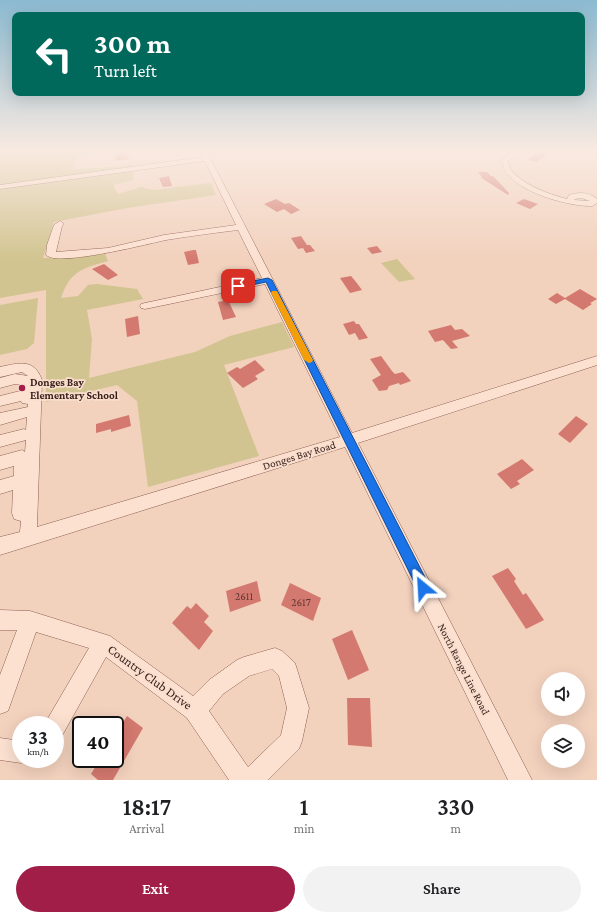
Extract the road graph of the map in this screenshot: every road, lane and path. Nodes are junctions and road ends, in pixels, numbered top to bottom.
1 (221, 187) edge
2 (532, 187) edge
3 (570, 201) dead end
4 (60, 224) dead end
5 (241, 227) junction
6 (268, 280) junction
7 (145, 306) dead end
8 (597, 360) edge
9 (0, 372) edge
10 (0, 383) edge
11 (27, 394) junction
12 (0, 401) edge
13 (26, 412) junction
14 (0, 419) edge
15 (24, 435) junction
16 (349, 440) junction
17 (0, 441) edge
18 (22, 457) junction
19 (0, 463) edge
20 (21, 481) junction
21 (0, 487) edge
22 (24, 539) junction
23 (0, 546) edge
24 (0, 620) edge
25 (30, 620) junction
26 (103, 643) junction
27 (0, 703) edge
28 (195, 710) junction
29 (61, 716) edge
30 (0, 749) edge
31 (12, 751) edge
32 (243, 780) edge
33 (252, 780) edge
34 (520, 780) edge

1 - 5 street, North Range Line Road
2 - 3 street
4 - 5 street
5 - 6 street, North Range Line Road
6 - 7 street
6 - 16 street, North Range Line Road
8 - 16 street, Donges Bay Road
9 - 22 street
10 - 11 street
11 - 12 street
11 - 13 street
13 - 14 street
13 - 15 street
15 - 17 street
15 - 18 street
16 - 22 street, Donges Bay Road
16 - 34 street, North Range Line Road
18 - 19 street
18 - 20 street
20 - 21 street
20 - 22 street
22 - 23 street, Donges Bay Road
24 - 25 street, Country Club Drive
25 - 26 street, Country Club Drive
25 - 27 street
26 - 28 street, Country Club Drive
26 - 29 street
28 - 32 street, Country Club Drive
28 - 33 street
30 - 31 street

